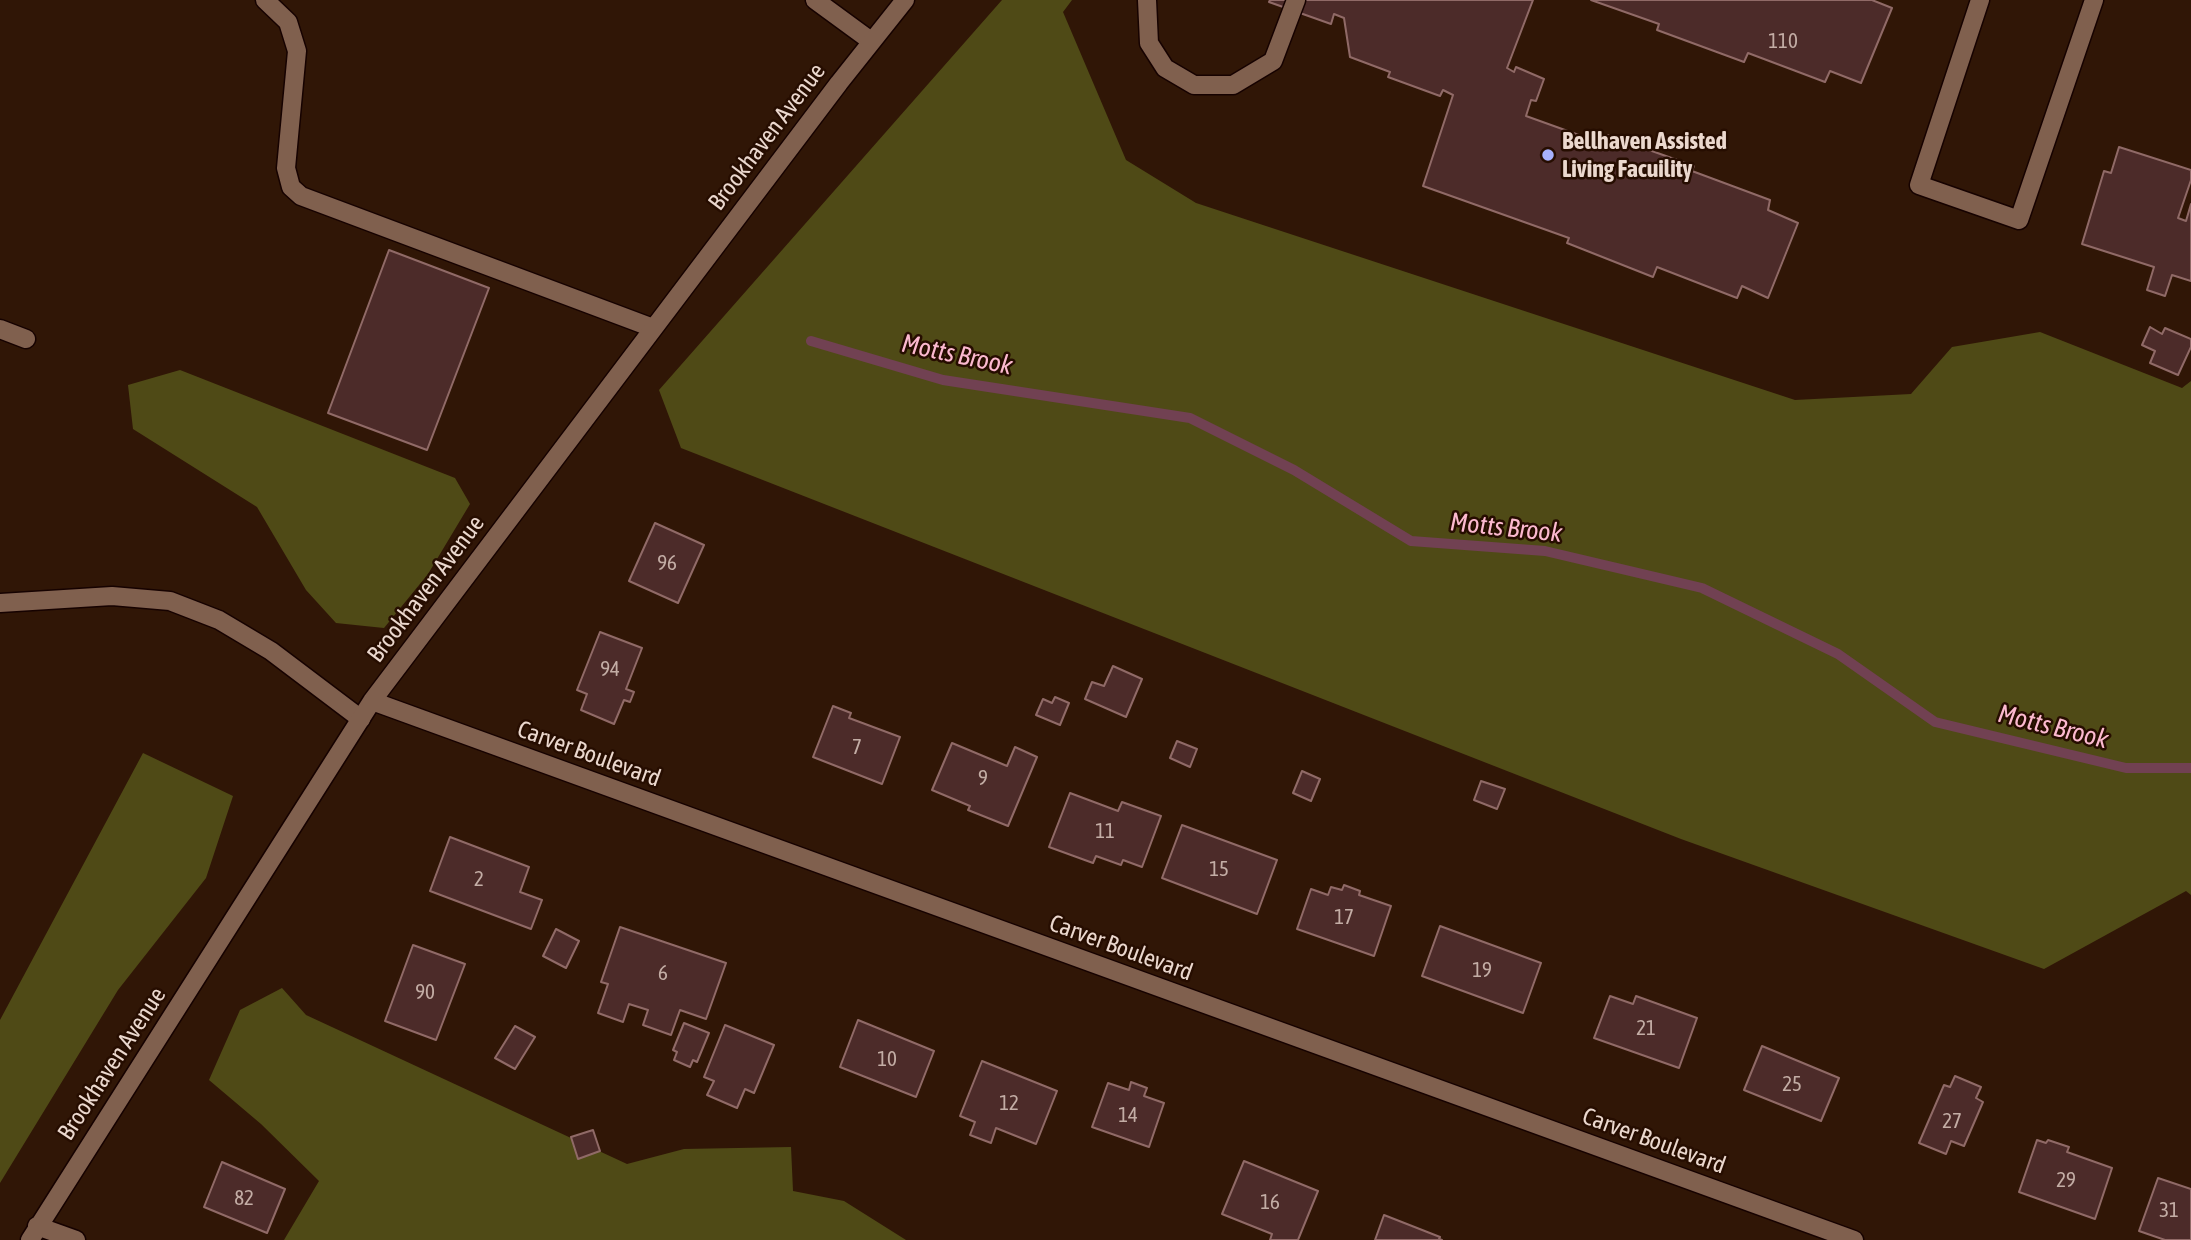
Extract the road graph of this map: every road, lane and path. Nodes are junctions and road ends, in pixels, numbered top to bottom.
1 (265, 0) edge
2 (815, 0) edge
3 (905, 0) edge
4 (1147, 0) edge
5 (1296, 0) edge
6 (1980, 0) edge
7 (2094, 0) edge
8 (871, 41) junction
9 (653, 328) junction
10 (0, 329) edge
11 (26, 339) dead end
12 (0, 603) edge
13 (372, 701) junction
14 (361, 719) junction
15 (34, 1233) edge
16 (76, 1240) edge
17 (1854, 1240) edge

1 - 9 street
2 - 8 street
3 - 8 street, Brookhaven Avenue
4 - 5 street
6 - 7 street
8 - 9 street, Brookhaven Avenue
9 - 13 street, Brookhaven Avenue
10 - 11 street
12 - 14 street
13 - 14 street, Brookhaven Avenue
13 - 17 street, Carver Boulevard
14 - 15 street, Brookhaven Avenue
15 - 16 street

